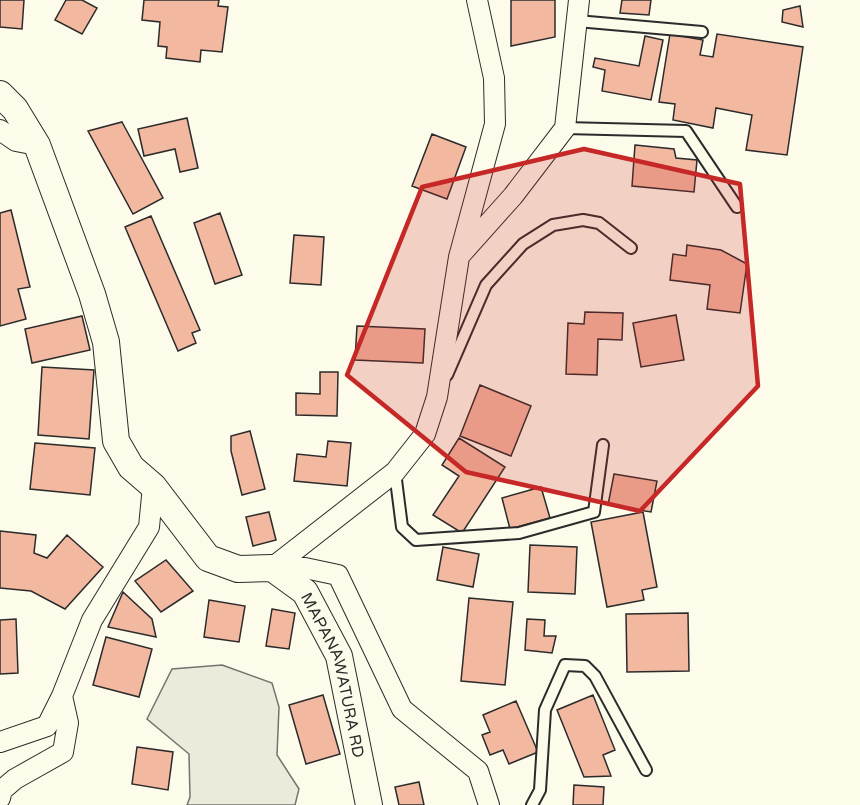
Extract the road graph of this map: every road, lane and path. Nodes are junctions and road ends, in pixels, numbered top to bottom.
1 (477, 0) edge
2 (579, 0) edge
3 (577, 21) junction
4 (702, 32) dead end
5 (0, 94) edge
6 (565, 128) junction
7 (0, 130) edge
8 (38, 145) junction
9 (737, 207) dead end
10 (631, 248) dead end
11 (459, 257) junction
12 (437, 397) junction
13 (603, 445) dead end
14 (395, 472) junction
15 (153, 486) junction
16 (272, 568) junction
17 (62, 696) junction
18 (0, 742) edge
19 (646, 770) dead end
20 (0, 798) edge
21 (369, 805) edge
22 (489, 805) edge
23 (532, 805) edge

1 - 11 street
2 - 3 street
3 - 4 lane
3 - 6 street
5 - 8 street
6 - 9 lane
6 - 11 street
7 - 8 street
8 - 15 street
10 - 12 lane
11 - 12 street
12 - 14 street
13 - 14 lane
14 - 16 street
15 - 16 street
15 - 17 street
16 - 21 street, MAPANAWATURA RD
16 - 22 street
17 - 18 street
17 - 20 street
19 - 23 lane

